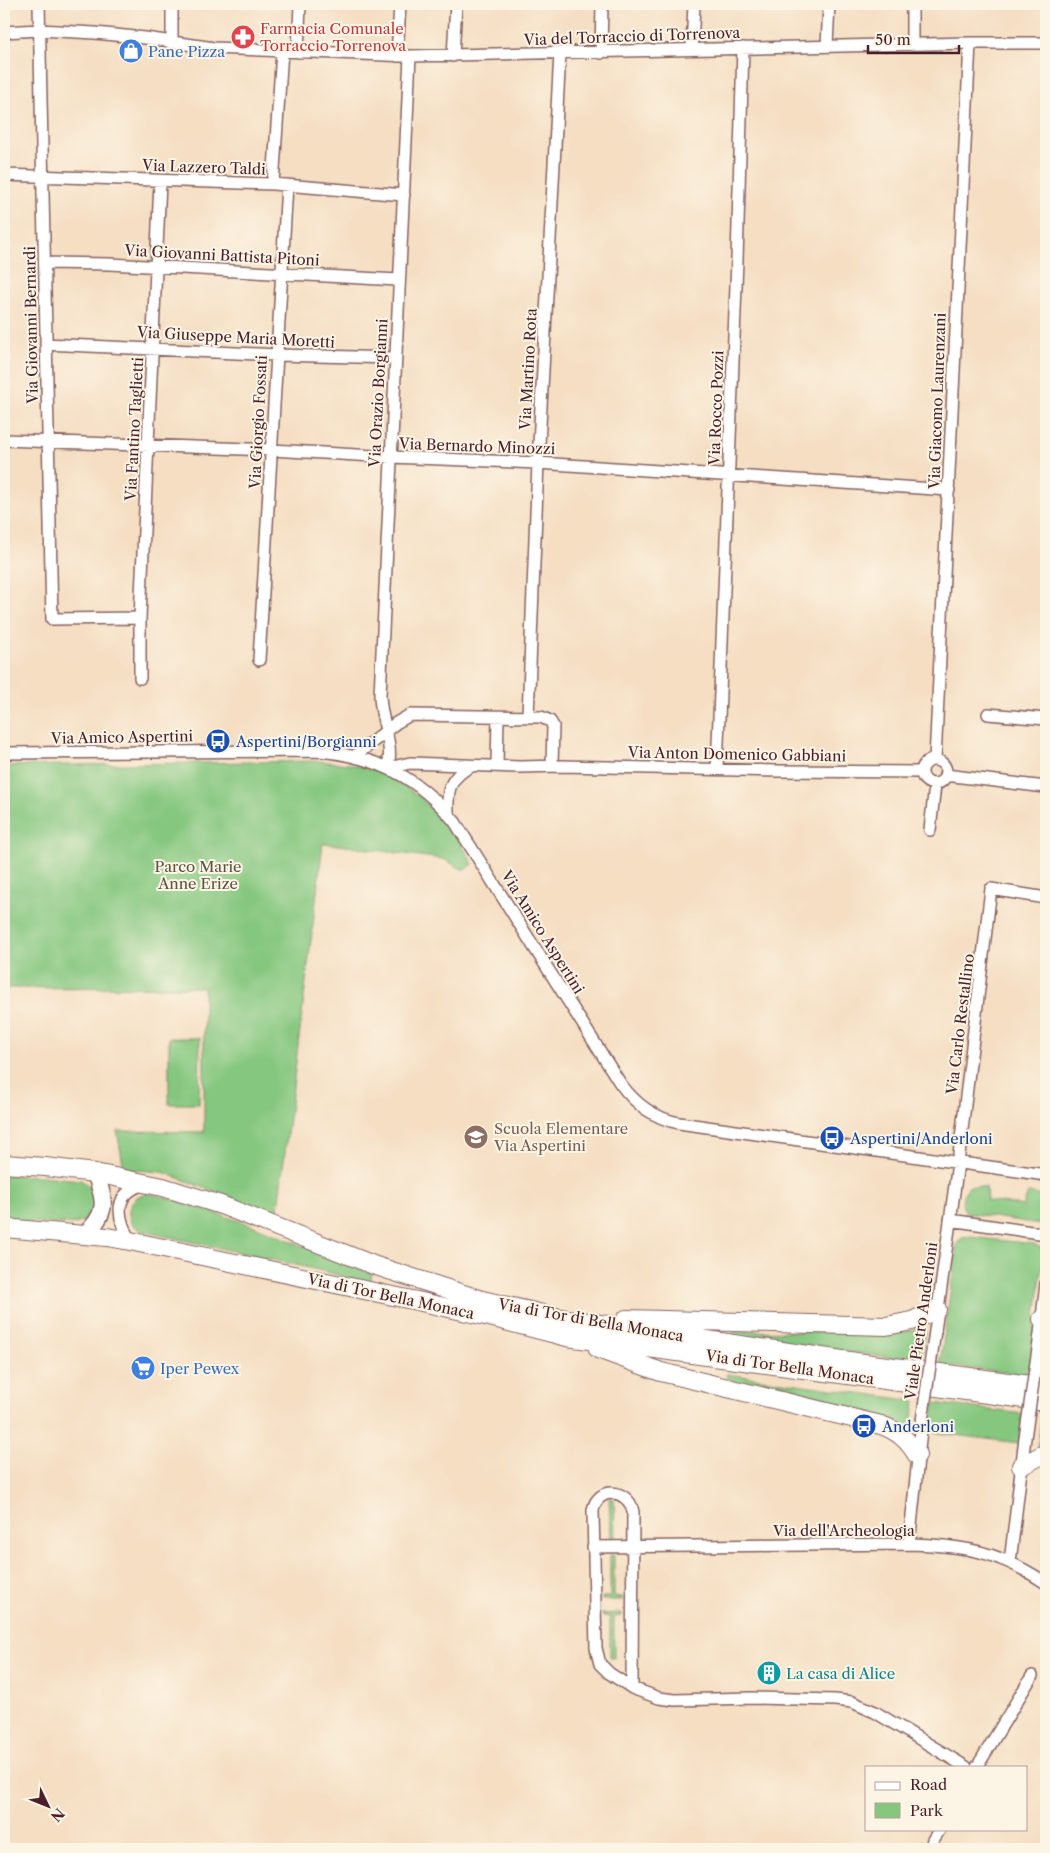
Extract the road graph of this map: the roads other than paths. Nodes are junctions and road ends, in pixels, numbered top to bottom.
1 (40, 4) edge
2 (300, 4) edge
3 (400, 4) edge
4 (456, 4) edge
5 (602, 4) edge
6 (694, 4) edge
7 (828, 4) edge
8 (912, 4) edge
9 (172, 7) edge
10 (39, 30) junction
11 (4, 32) edge
12 (172, 43) junction
13 (970, 43) junction
14 (1046, 43) edge
15 (912, 45) junction
16 (827, 46) junction
17 (743, 48) junction
18 (692, 50) junction
19 (282, 51) junction
20 (298, 52) junction
21 (560, 53) junction
22 (601, 53) junction
23 (397, 56) junction
24 (410, 56) junction
25 (454, 56) junction
26 (4, 175) edge
27 (43, 176) junction
28 (160, 182) junction
29 (274, 184) junction
30 (287, 186) junction
31 (404, 195) junction
32 (44, 263) junction
33 (158, 267) junction
34 (282, 274) junction
35 (398, 280) junction
36 (46, 344) junction
37 (153, 348) junction
38 (277, 355) junction
39 (395, 358) junction
40 (4, 440) edge
41 (48, 442) junction
42 (149, 446) junction
43 (272, 450) junction
44 (390, 457) junction
45 (538, 463) junction
46 (728, 475) junction
47 (949, 490) junction
48 (140, 618) junction
49 (259, 660) dead end
50 (140, 678) dead end
51 (988, 714) dead end
52 (528, 716) junction
53 (498, 717) junction
54 (1046, 719) edge
55 (386, 731) junction
56 (4, 753) edge
57 (354, 756) junction
58 (935, 760) junction
59 (472, 766) junction
60 (497, 766) junction
61 (552, 766) junction
62 (388, 768) junction
63 (717, 770) junction
64 (921, 772) junction
65 (946, 775) junction
66 (935, 784) junction
67 (1046, 787) edge
68 (448, 814) junction
69 (930, 830) dead end
70 (1046, 898) edge
71 (958, 1163) junction
72 (4, 1164) edge
73 (94, 1173) junction
74 (1046, 1175) edge
75 (149, 1183) junction
76 (950, 1220) junction
77 (4, 1228) edge
78 (1046, 1234) edge
79 (84, 1235) junction
80 (130, 1241) junction
81 (1046, 1284) edge
82 (938, 1309) junction
83 (560, 1318) junction
84 (1044, 1321) edge
85 (567, 1337) junction
86 (1046, 1388) edge
87 (1046, 1402) edge
88 (1046, 1454) edge
89 (917, 1455) junction
90 (1021, 1466) junction
91 (909, 1544) junction
92 (634, 1546) junction
93 (594, 1547) junction
94 (1010, 1562) junction
95 (1046, 1583) edge
96 (1032, 1676) dead end
97 (632, 1688) junction
98 (964, 1766) edge
99 (978, 1766) edge
100 (939, 1830) edge
101 (930, 1849) edge

1 - 10 street, Via Giovanni Bernardi
2 - 20 street
3 - 23 street
4 - 25 street
5 - 22 street
6 - 18 street
7 - 16 street
8 - 15 street
9 - 12 street
10 - 11 street
10 - 12 street, Via del Torraccio di Torrenova
10 - 27 street, Via Giovanni Bernardi
12 - 19 street, Via del Torraccio di Torrenova
13 - 14 street, Via del Torraccio di Torrenova
13 - 15 street, Via del Torraccio di Torrenova
13 - 47 street, Via Giacomo Laurenzani
15 - 16 street, Via del Torraccio di Torrenova
16 - 17 street, Via del Torraccio di Torrenova
17 - 18 street, Via del Torraccio di Torrenova
17 - 46 street, Via Rocco Pozzi
18 - 22 street, Via del Torraccio di Torrenova
19 - 20 street, Via del Torraccio di Torrenova
19 - 29 street
20 - 23 street, Via del Torraccio di Torrenova
21 - 22 street, Via del Torraccio di Torrenova
21 - 25 street, Via del Torraccio di Torrenova
21 - 45 street, Via Martino Rota
23 - 24 street, Via del Torraccio di Torrenova
24 - 25 street, Via del Torraccio di Torrenova
24 - 31 street, Via Orazio Borgianni
26 - 27 street, Via Lazzero Taldi
27 - 28 street, Via Lazzero Taldi
27 - 32 street, Via Giovanni Bernardi
28 - 29 street, Via Lazzero Taldi
28 - 33 street, Via Fantino Taglietti
29 - 30 street, Via Lazzero Taldi
30 - 31 street, Via Lazzero Taldi
30 - 34 street, Via Giorgio Fossati
31 - 35 street, Via Orazio Borgianni
32 - 33 street, Via Giovanni Battista Pitoni
32 - 36 street, Via Giovanni Bernardi
33 - 34 street, Via Giovanni Battista Pitoni
33 - 37 street, Via Fantino Taglietti
34 - 35 street, Via Giovanni Battista Pitoni
34 - 38 street, Via Giorgio Fossati
35 - 39 street, Via Orazio Borgianni
36 - 37 street, Via Giuseppe Maria Moretti
36 - 41 street, Via Giovanni Bernardi
37 - 38 street, Via Giuseppe Maria Moretti
37 - 42 street, Via Fantino Taglietti
38 - 39 street, Via Giuseppe Maria Moretti
38 - 43 street, Via Giorgio Fossati
39 - 44 street, Via Orazio Borgianni
40 - 41 street, Via Bernardo Minozzi
41 - 42 street, Via Bernardo Minozzi
41 - 48 street, Via Giovanni Bernardi
42 - 43 street, Via Bernardo Minozzi
42 - 48 street, Via Fantino Taglietti
43 - 44 street, Via Bernardo Minozzi
43 - 49 street, Via Giorgio Fossati
44 - 45 street, Via Bernardo Minozzi
44 - 55 street, Via Orazio Borgianni
45 - 46 street, Via Bernardo Minozzi
45 - 52 street, Via Martino Rota
46 - 47 street, Via Bernardo Minozzi
46 - 63 street, Via Rocco Pozzi
47 - 58 street, Via Giacomo Laurenzani
48 - 50 street, Via Fantino Taglietti
51 - 54 street
52 - 53 street
52 - 61 street
53 - 55 street
53 - 60 street
55 - 57 street
55 - 62 street, Via Orazio Borgianni
56 - 57 street, Via Amico Aspertini
57 - 62 street, Via Amico Aspertini
58 - 64 street
58 - 65 street
59 - 60 street, Via Anton Domenico Gabbiani
59 - 62 street, Via Anton Domenico Gabbiani
59 - 68 street
60 - 61 street, Via Anton Domenico Gabbiani
61 - 63 street, Via Anton Domenico Gabbiani
62 - 68 street, Via Amico Aspertini
63 - 64 street, Via Anton Domenico Gabbiani
64 - 66 street
65 - 66 street
65 - 67 street
66 - 69 street
68 - 71 street, Via Amico Aspertini
70 - 71 street, Via Carlo Restallino
71 - 74 street, Via Amico Aspertini
71 - 76 street, Viale Pietro Anderloni
72 - 73 main road, Via di Tor di Bella Monaca
73 - 75 main road, Via di Tor di Bella Monaca
73 - 79 main road
75 - 80 street
75 - 83 main road, Via di Tor di Bella Monaca
76 - 78 street
76 - 82 street, Viale Pietro Anderloni
77 - 79 main road, Via di Tor Bella Monaca
79 - 80 main road, Via di Tor Bella Monaca
80 - 85 main road, Via di Tor Bella Monaca
81 - 84 street
82 - 83 main road
82 - 89 street, Viale Pietro Anderloni, bridge
83 - 86 main road, Via di Tor di Bella Monaca
84 - 90 street, bridge
85 - 87 main road, Via di Tor Bella Monaca
85 - 89 main road
88 - 90 main road
89 - 91 street, Viale Pietro Anderloni
90 - 94 street
91 - 92 street, Via dell'Archeologia
91 - 94 street, Via dell'Archeologia
92 - 93 street, Via dell'Archeologia
92 - 93 street
92 - 97 street
93 - 97 street
94 - 95 street, Via dell'Archeologia
96 - 99 street
97 - 98 street
100 - 101 street

